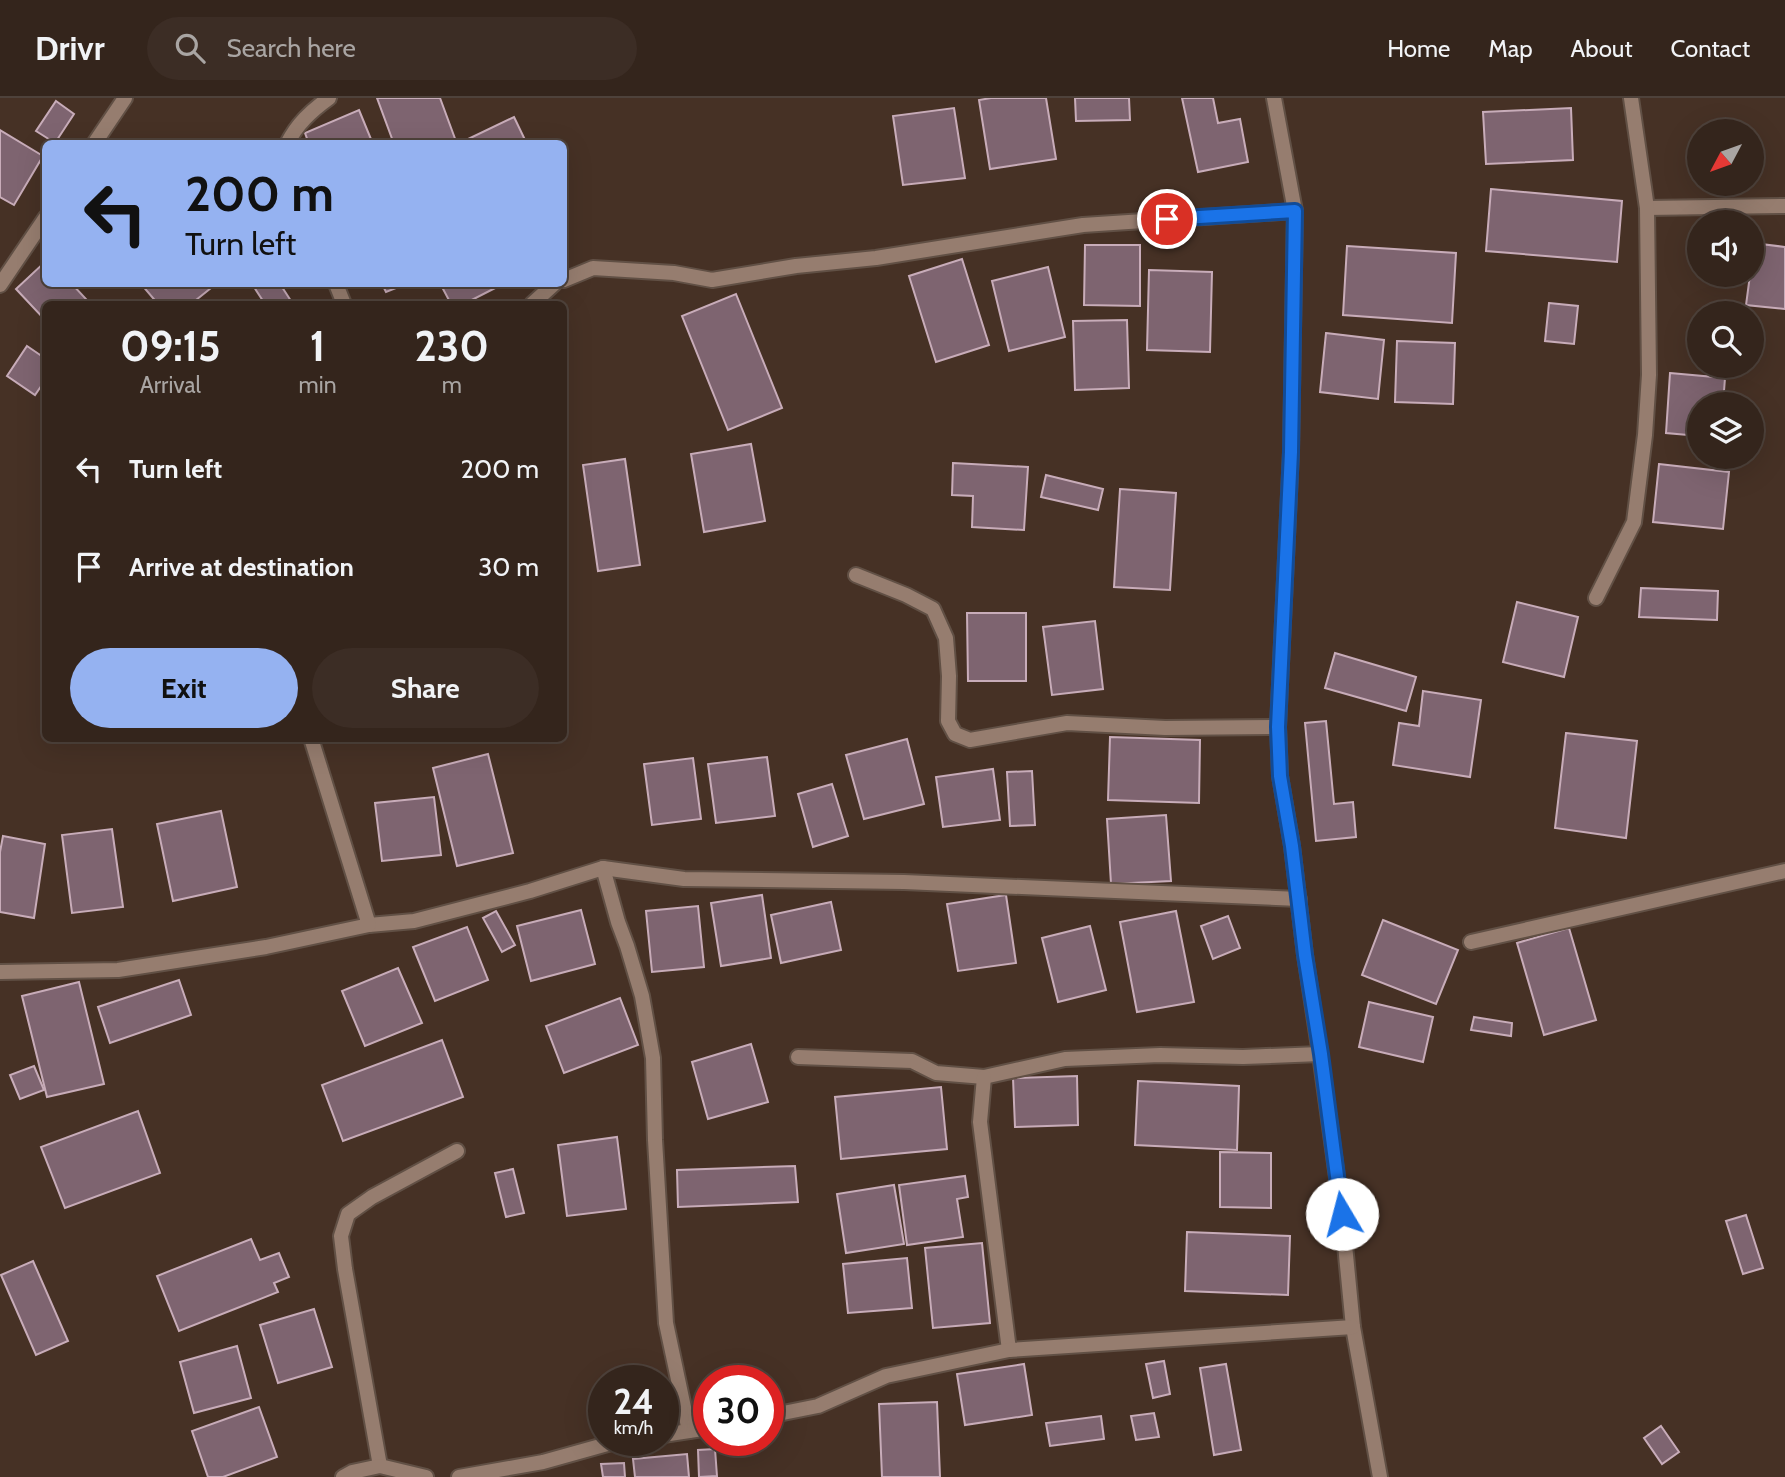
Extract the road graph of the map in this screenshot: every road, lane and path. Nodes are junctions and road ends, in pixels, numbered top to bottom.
1 (124, 98) edge
2 (329, 98) edge
3 (1274, 98) edge
4 (1631, 98) edge
5 (97, 140) edge
6 (289, 140) edge
7 (1785, 206) edge
8 (1647, 208) junction
9 (1295, 211) junction
10 (42, 223) edge
11 (567, 279) edge
12 (0, 285) edge
13 (551, 287) edge
14 (535, 301) edge
15 (856, 575) dead end
16 (1596, 598) dead end
17 (1278, 727) junction
18 (312, 742) edge
19 (603, 868) junction
20 (1785, 871) edge
21 (1299, 899) junction
22 (369, 925) junction
23 (1471, 942) dead end
24 (0, 972) edge
25 (1321, 1054) junction
26 (798, 1056) dead end
27 (984, 1077) junction
28 (457, 1151) dead end
29 (1353, 1327) junction
30 (1009, 1350) junction
31 (784, 1413) edge
32 (690, 1431) junction
33 (693, 1431) edge
34 (679, 1433) edge
35 (588, 1449) edge
36 (380, 1465) junction
37 (343, 1477) edge
38 (426, 1477) edge
39 (459, 1477) edge
40 (1380, 1477) edge

1 - 5 street
2 - 6 street
3 - 9 street
4 - 8 street
7 - 8 street
8 - 16 street
9 - 11 street
9 - 17 street
10 - 12 street
13 - 14 street
15 - 17 street
17 - 21 street
18 - 22 street
19 - 21 street
19 - 22 street
19 - 32 street
20 - 23 street
21 - 25 street
22 - 24 street
25 - 27 street
25 - 29 street
26 - 27 street
27 - 30 street
28 - 36 street
29 - 30 street
29 - 40 street
30 - 31 street
32 - 33 street
32 - 34 street
35 - 39 street
36 - 37 street
36 - 38 street

